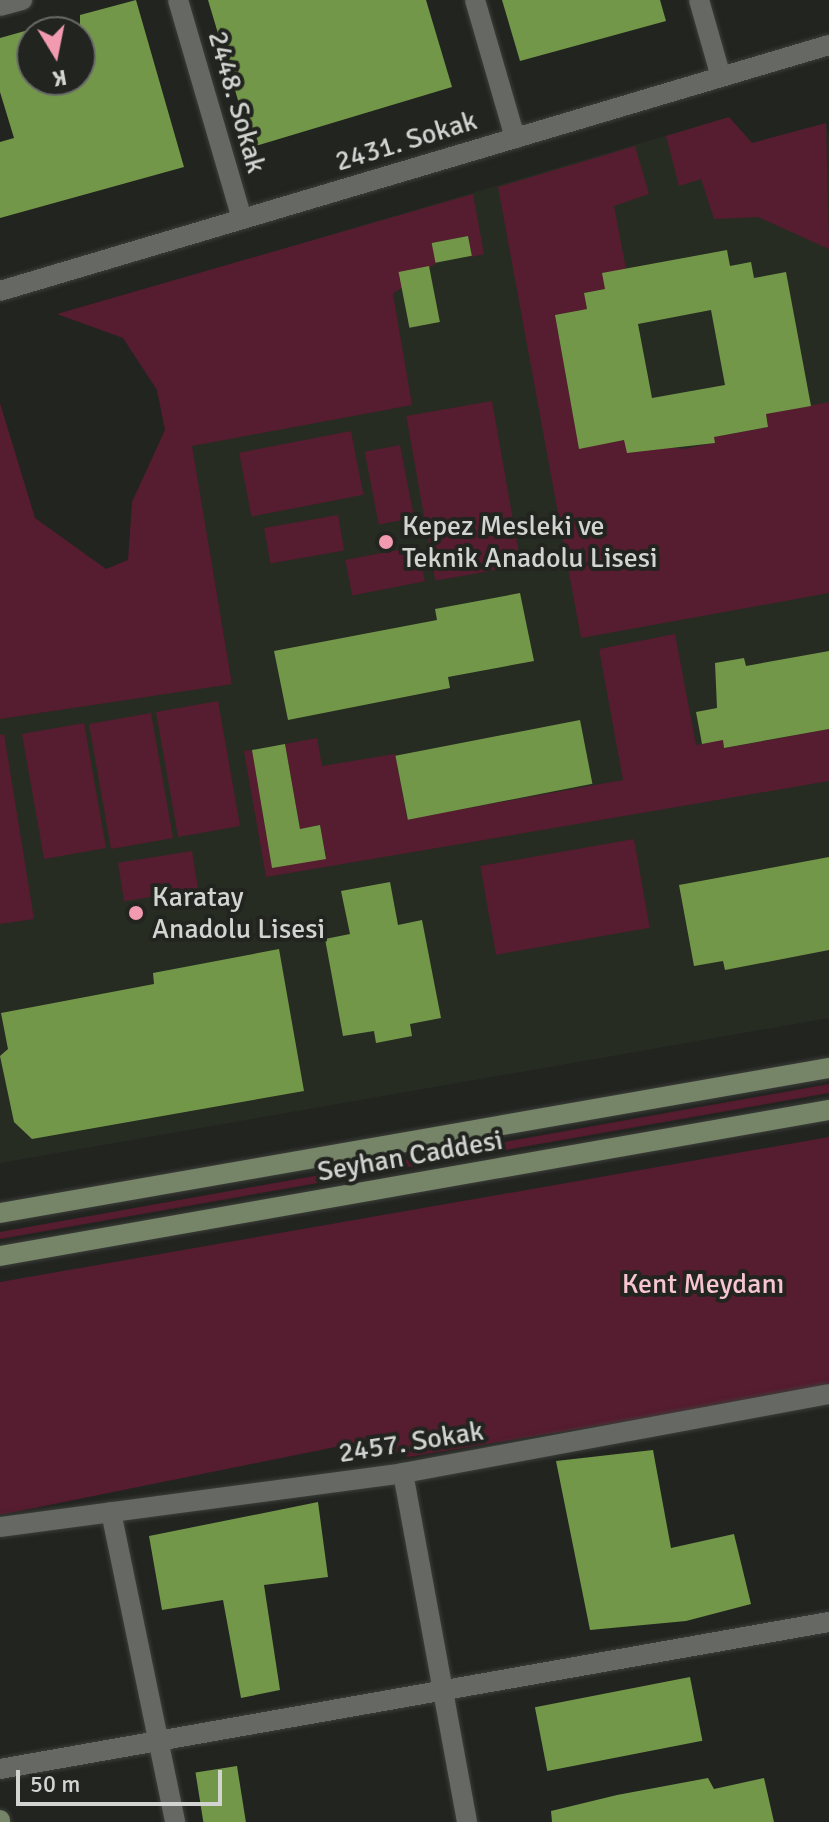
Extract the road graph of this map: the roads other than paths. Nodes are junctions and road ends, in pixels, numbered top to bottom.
1 (22, 0) edge
2 (178, 0) edge
3 (475, 0) edge
4 (699, 0) edge
5 (0, 6) edge
6 (829, 47) edge
7 (721, 77) junction
8 (515, 138) junction
9 (242, 219) junction
10 (0, 291) edge
11 (829, 1068) edge
12 (829, 1110) edge
13 (0, 1213) edge
14 (0, 1256) edge
15 (829, 1394) edge
16 (403, 1473) junction
17 (111, 1512) junction
18 (0, 1527) edge
19 (829, 1622) edge
20 (444, 1687) junction
21 (156, 1737) junction
22 (0, 1769) edge
23 (175, 1822) edge
24 (467, 1822) edge

1 - 5 street
2 - 9 street, 2448. Sokak
3 - 8 street
4 - 7 street
6 - 7 street, 2431. Sokak
7 - 8 street, 2431. Sokak
8 - 9 street, 2431. Sokak
9 - 10 street, 2431. Sokak
11 - 13 street, Seyhan Caddesi
12 - 14 street, Seyhan Caddesi
15 - 16 street, 2457. Sokak
16 - 17 street, 2457. Sokak
16 - 20 street
17 - 18 street, 2457. Sokak
17 - 21 street
19 - 20 street
20 - 21 street
20 - 24 street
21 - 22 street
21 - 23 street

